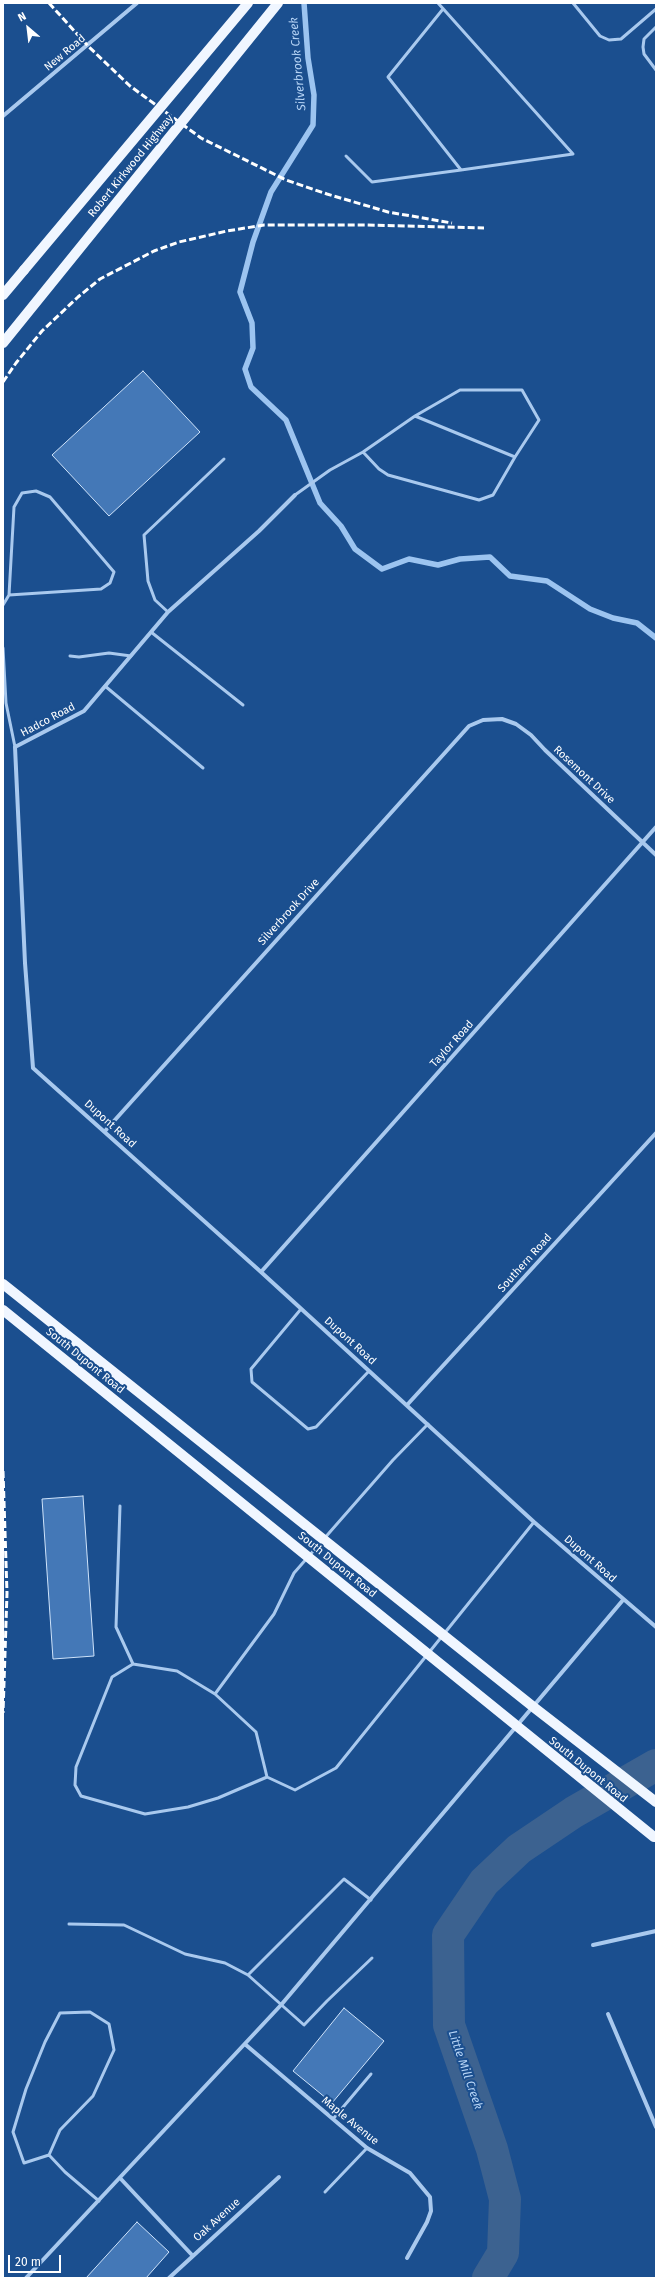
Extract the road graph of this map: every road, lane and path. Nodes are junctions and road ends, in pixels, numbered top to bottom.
1 (137, 3) edge
2 (248, 3) edge
3 (278, 3) edge
4 (438, 3) edge
5 (573, 3) edge
6 (442, 9) junction
7 (656, 9) edge
8 (656, 27) edge
9 (656, 70) edge
10 (3, 116) edge
11 (346, 156) dead end
12 (462, 170) junction
13 (3, 294) edge
14 (3, 343) edge
15 (414, 416) junction
16 (363, 452) junction
17 (515, 457) junction
18 (224, 459) dead end
19 (295, 495) joint
20 (9, 595) junction
21 (3, 605) edge
22 (168, 612) junction
23 (151, 632) junction
24 (3, 648) edge
25 (70, 656) dead end
26 (131, 656) junction
27 (105, 686) junction
28 (243, 705) dead end
29 (495, 719) joint
30 (15, 747) junction
31 (203, 768) dead end
32 (656, 827) edge
33 (643, 842) junction
34 (656, 855) edge
35 (33, 1068) joint
36 (105, 1131) junction
37 (656, 1133) edge
38 (261, 1272) junction
39 (3, 1284) edge
40 (301, 1309) junction
41 (3, 1310) edge
42 (369, 1370) junction
43 (407, 1405) junction
44 (428, 1424) junction
45 (120, 1506) dead end
46 (534, 1522) junction
47 (622, 1600) junction
48 (656, 1627) edge
49 (132, 1664) junction
50 (215, 1694) junction
51 (267, 1777) junction
52 (656, 1802) edge
53 (655, 1838) edge
54 (371, 1900) junction
55 (69, 1924) dead end
56 (656, 1931) edge
57 (593, 1945) dead end
58 (372, 1958) dead end
59 (248, 1975) junction
60 (281, 2005) junction
61 (608, 2014) dead end
62 (246, 2045) junction
63 (371, 2074) dead end
64 (333, 2119) junction
65 (656, 2127) edge
66 (367, 2148) junction
67 (49, 2155) junction
68 (279, 2177) dead end
69 (120, 2178) junction
70 (325, 2192) dead end
71 (99, 2201) junction
72 (192, 2255) junction
73 (407, 2258) dead end
74 (26, 2278) edge
75 (169, 2278) edge

1 - 10 street, New Road
2 - 13 main road, Robert Kirkwood Highway, bridge
3 - 14 main road, Robert Kirkwood Highway, bridge
4 - 6 lane
5 - 7 lane
6 - 12 lane
6 - 12 lane
8 - 9 lane
11 - 12 lane
15 - 16 lane
15 - 17 lane
15 - 17 lane
16 - 17 lane
16 - 19 lane
18 - 22 lane
19 - 22 street, Hadco Road
20 - 20 lane
20 - 21 lane
22 - 23 street, Hadco Road
23 - 26 street, Hadco Road
23 - 28 lane
24 - 30 lane
25 - 26 lane
26 - 27 street, Hadco Road
27 - 30 street, Hadco Road
27 - 31 lane
29 - 33 street, Rosemont Drive
29 - 36 street, Silverbrook Drive
30 - 35 street, Hadco Road
32 - 33 street, Taylor Road
33 - 34 street, Rosemont Drive
33 - 38 street, Taylor Road
35 - 36 street, Dupont Road
36 - 38 street, Dupont Road
37 - 43 street, Southern Road
38 - 40 street, Dupont Road
39 - 52 main road, South Dupont Road, bridge
40 - 42 street, Dupont Road
40 - 42 lane
41 - 53 main road, South Dupont Road, bridge
42 - 43 street, Dupont Road
43 - 44 street, Dupont Road
44 - 46 street, Dupont Road
44 - 50 lane
45 - 49 lane
46 - 47 street, Dupont Road
46 - 51 lane
47 - 48 street, Dupont Road
47 - 54 street
49 - 50 lane
49 - 51 lane
50 - 51 lane
54 - 59 lane
54 - 60 street
55 - 59 lane
56 - 57 street
58 - 60 lane
59 - 60 lane
60 - 62 street
61 - 65 street
62 - 64 street, Maple Avenue
62 - 69 street
63 - 64 lane
64 - 66 street, Maple Avenue
66 - 70 lane
66 - 73 street, Maple Avenue
67 - 67 lane
67 - 71 lane
68 - 72 street, Oak Avenue
69 - 71 street
69 - 72 street
71 - 74 street
72 - 75 street, Oak Avenue

